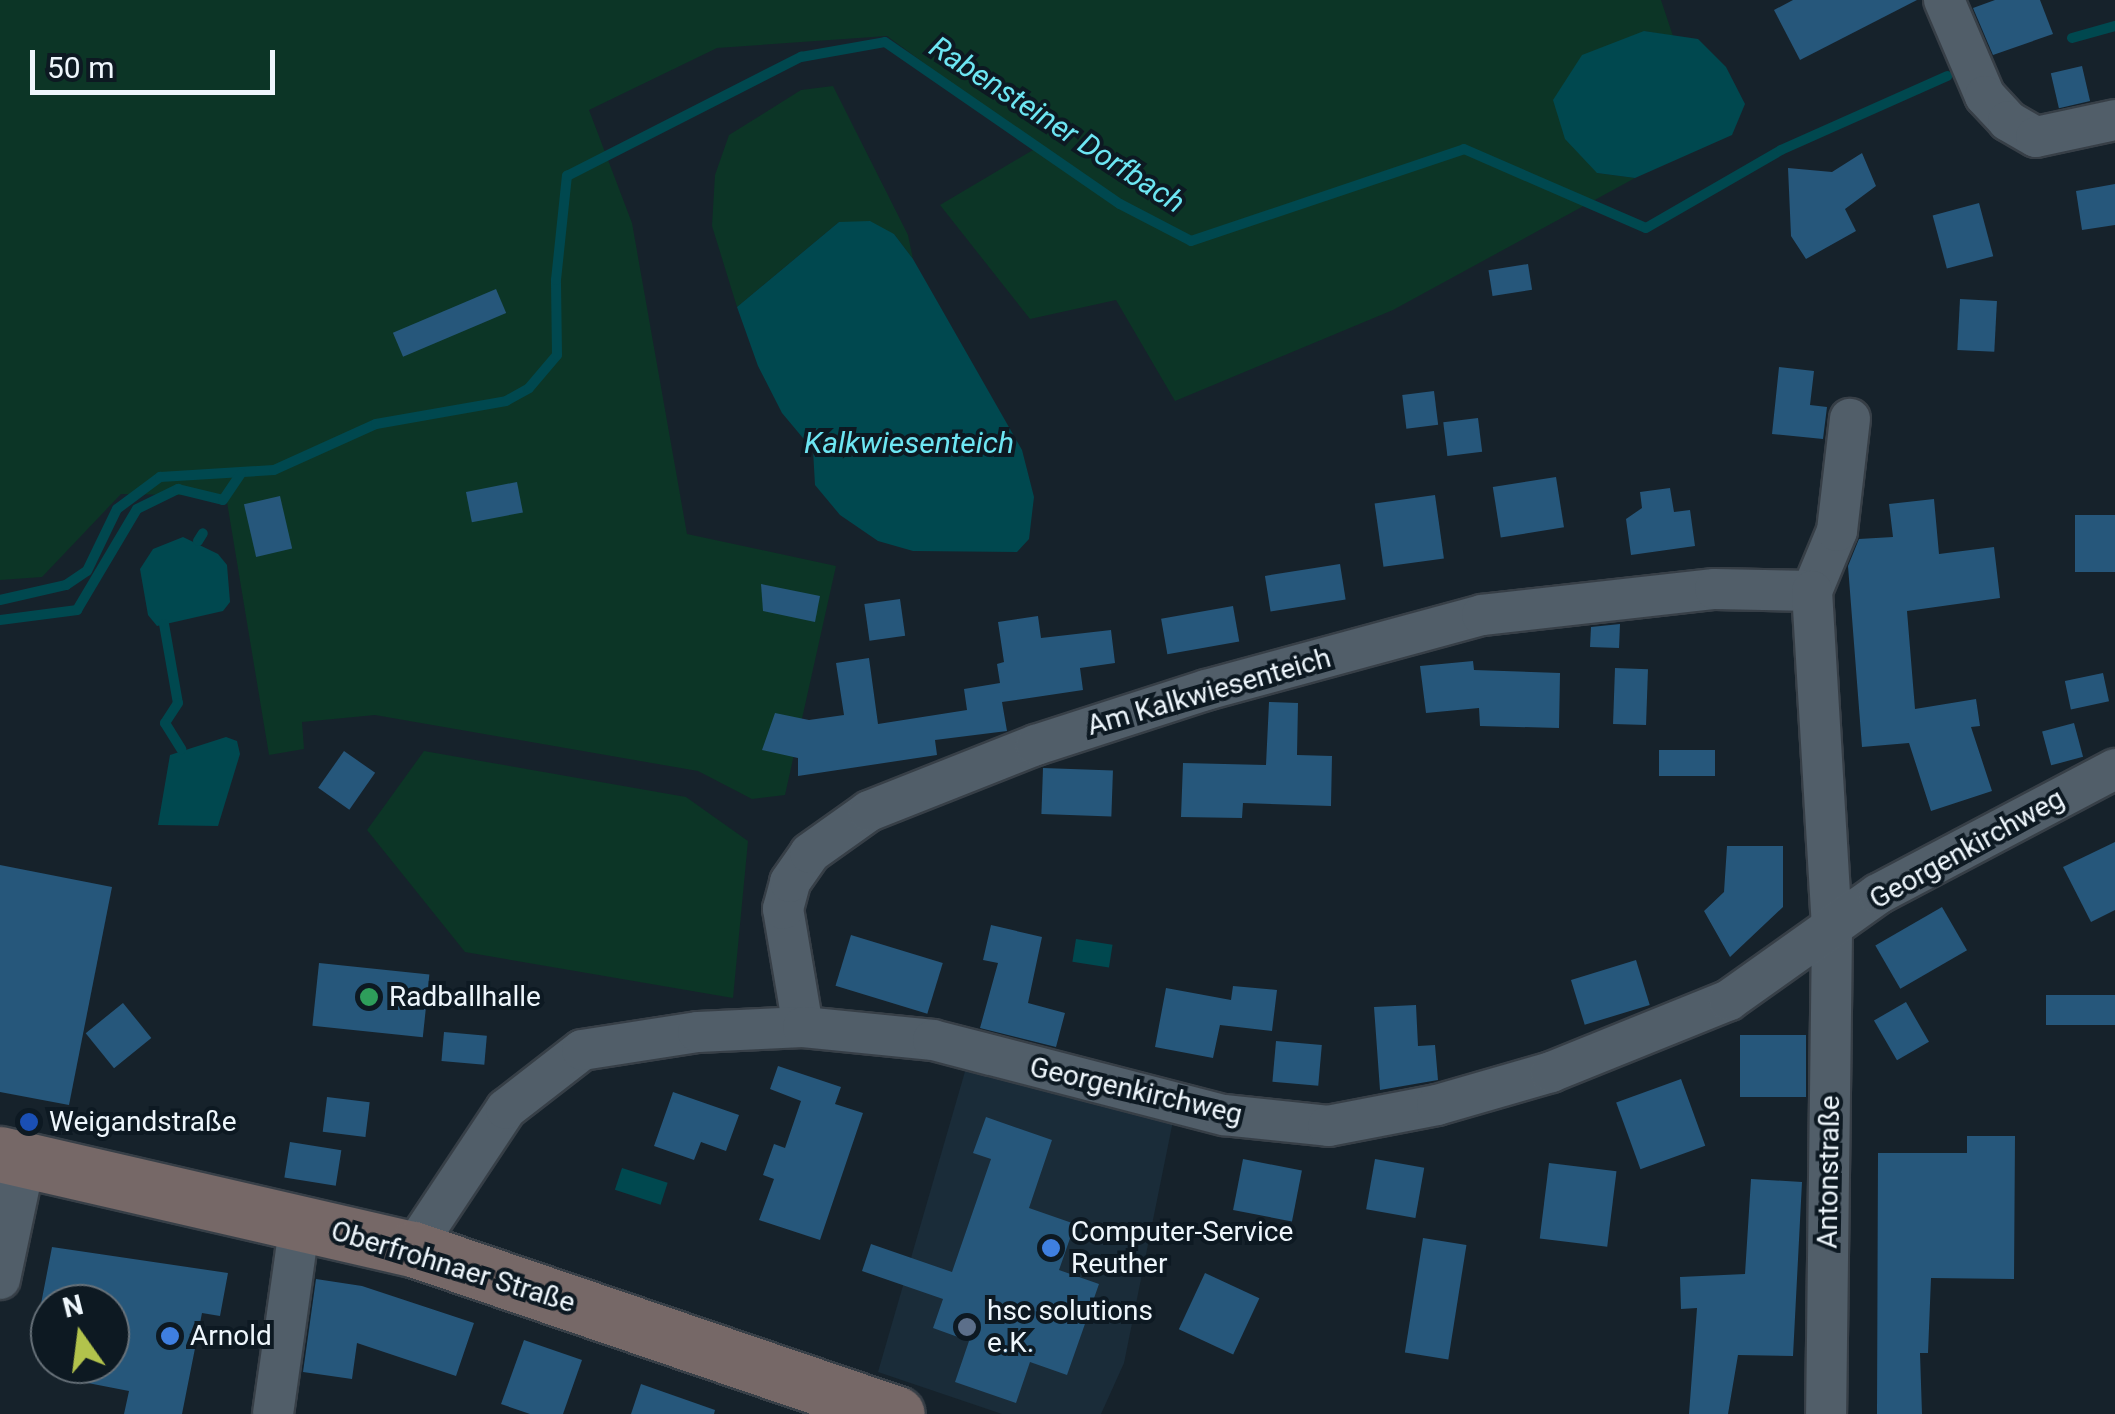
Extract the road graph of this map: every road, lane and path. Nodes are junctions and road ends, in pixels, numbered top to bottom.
1 (1944, 0) edge
2 (2115, 120) edge
3 (1850, 419) dead end
4 (1812, 590) junction
5 (2115, 769) edge
6 (1832, 930) junction
7 (803, 1027) junction
8 (12, 1157) edge
9 (300, 1222) junction
10 (412, 1250) junction
11 (0, 1279) edge
12 (273, 1414) edge
13 (897, 1414) edge
14 (1826, 1414) edge

1 - 2 street
3 - 4 street
4 - 6 street
4 - 7 street, Am Kalkwiesenteich
5 - 6 street, Georgenkirchweg
6 - 7 street, Georgenkirchweg
6 - 14 street, Antonstraße
7 - 10 street, Georgenkirchweg
8 - 9 main road, Oberfrohnaer Straße
8 - 11 street
9 - 10 main road, Oberfrohnaer Straße
9 - 12 street
10 - 13 main road, Oberfrohnaer Straße

